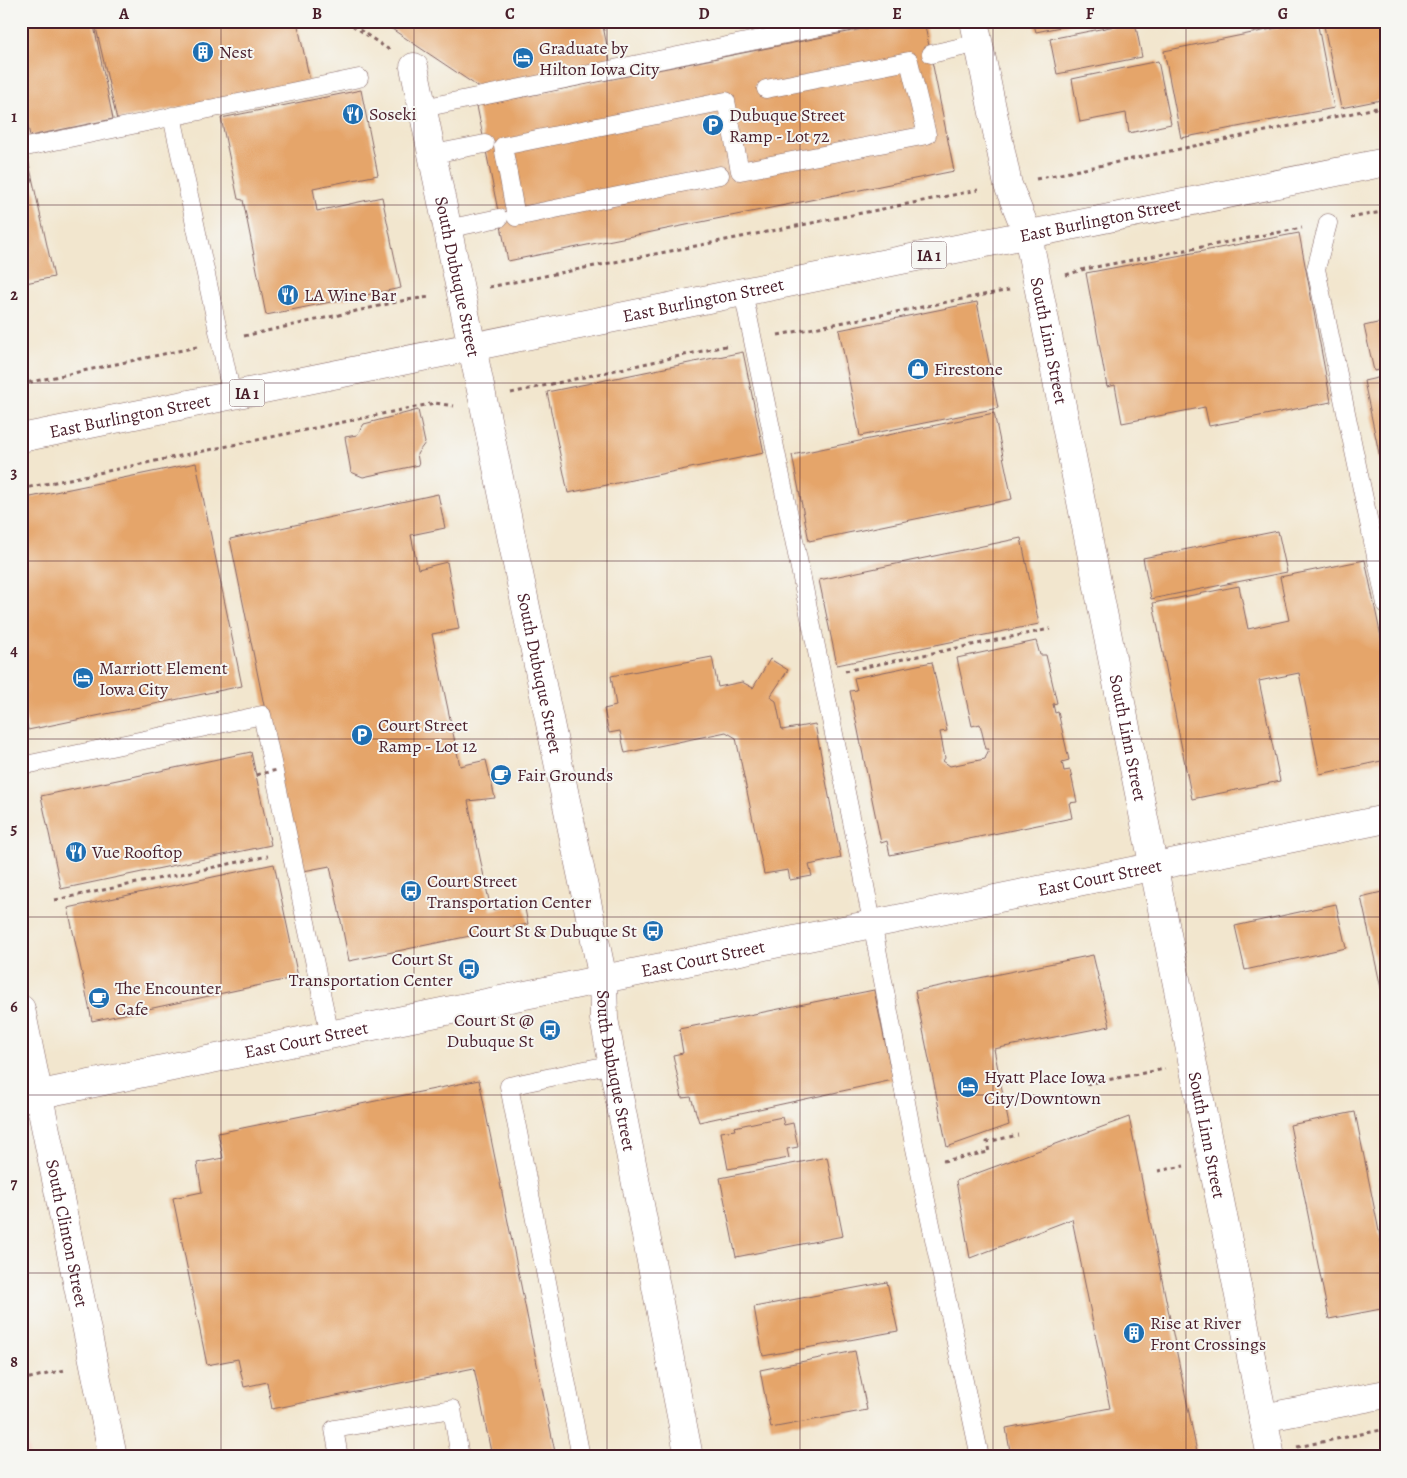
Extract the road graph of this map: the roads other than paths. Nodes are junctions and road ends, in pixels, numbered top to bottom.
1 (850, 21) edge
2 (977, 32) edge
3 (930, 54) dead end
4 (414, 67) road end
5 (359, 78) dead end
6 (766, 89) dead end
7 (423, 108) junction
8 (172, 116) junction
9 (485, 144) dead end
10 (21, 148) edge
11 (433, 154) junction
12 (1386, 162) edge
13 (720, 175) dead end
14 (499, 218) dead end
15 (1328, 223) road end
16 (447, 229) junction
17 (1028, 236) junction
18 (743, 292) junction
19 (472, 346) junction
20 (232, 396) junction
21 (21, 438) edge
22 (1386, 604) edge
23 (21, 766) edge
24 (1386, 820) edge
25 (1154, 867) junction
26 (872, 925) junction
27 (603, 979) junction
28 (21, 1008) edge
29 (330, 1035) junction
30 (613, 1064) junction
31 (30, 1096) edge
32 (1386, 1394) edge
33 (1263, 1418) junction
34 (1270, 1454) edge
35 (112, 1457) edge
36 (339, 1457) edge
37 (460, 1457) edge
38 (581, 1457) edge
39 (689, 1457) edge
40 (980, 1457) edge

1 - 7 lane
2 - 3 lane
2 - 17 street, South Linn Street
4 - 7 street, South Dubuque Street
5 - 8 lane
6 - 13 lane
7 - 11 street, South Dubuque Street
8 - 10 lane
8 - 20 lane
9 - 11 lane
11 - 16 street, South Dubuque Street
12 - 17 street, East Burlington Street / IA 1
14 - 16 lane
15 - 22 lane
16 - 19 street, South Dubuque Street
17 - 18 street, East Burlington Street / IA 1
17 - 25 street, South Linn Street
18 - 19 street, East Burlington Street / IA 1
18 - 26 lane
19 - 20 street, East Burlington Street / IA 1
19 - 27 street, South Dubuque Street
20 - 21 street, East Burlington Street / IA 1
23 - 29 lane
24 - 25 street, East Court Street
25 - 26 street, East Court Street
25 - 33 street, South Linn Street
26 - 27 street, East Court Street
26 - 40 lane
27 - 29 street, East Court Street
27 - 30 street, South Dubuque Street
28 - 31 street, South Clinton Street
29 - 31 street, East Court Street
30 - 38 lane
30 - 39 street, South Dubuque Street
31 - 35 street, South Clinton Street
32 - 33 street
33 - 34 street, South Linn Street
36 - 37 lane

